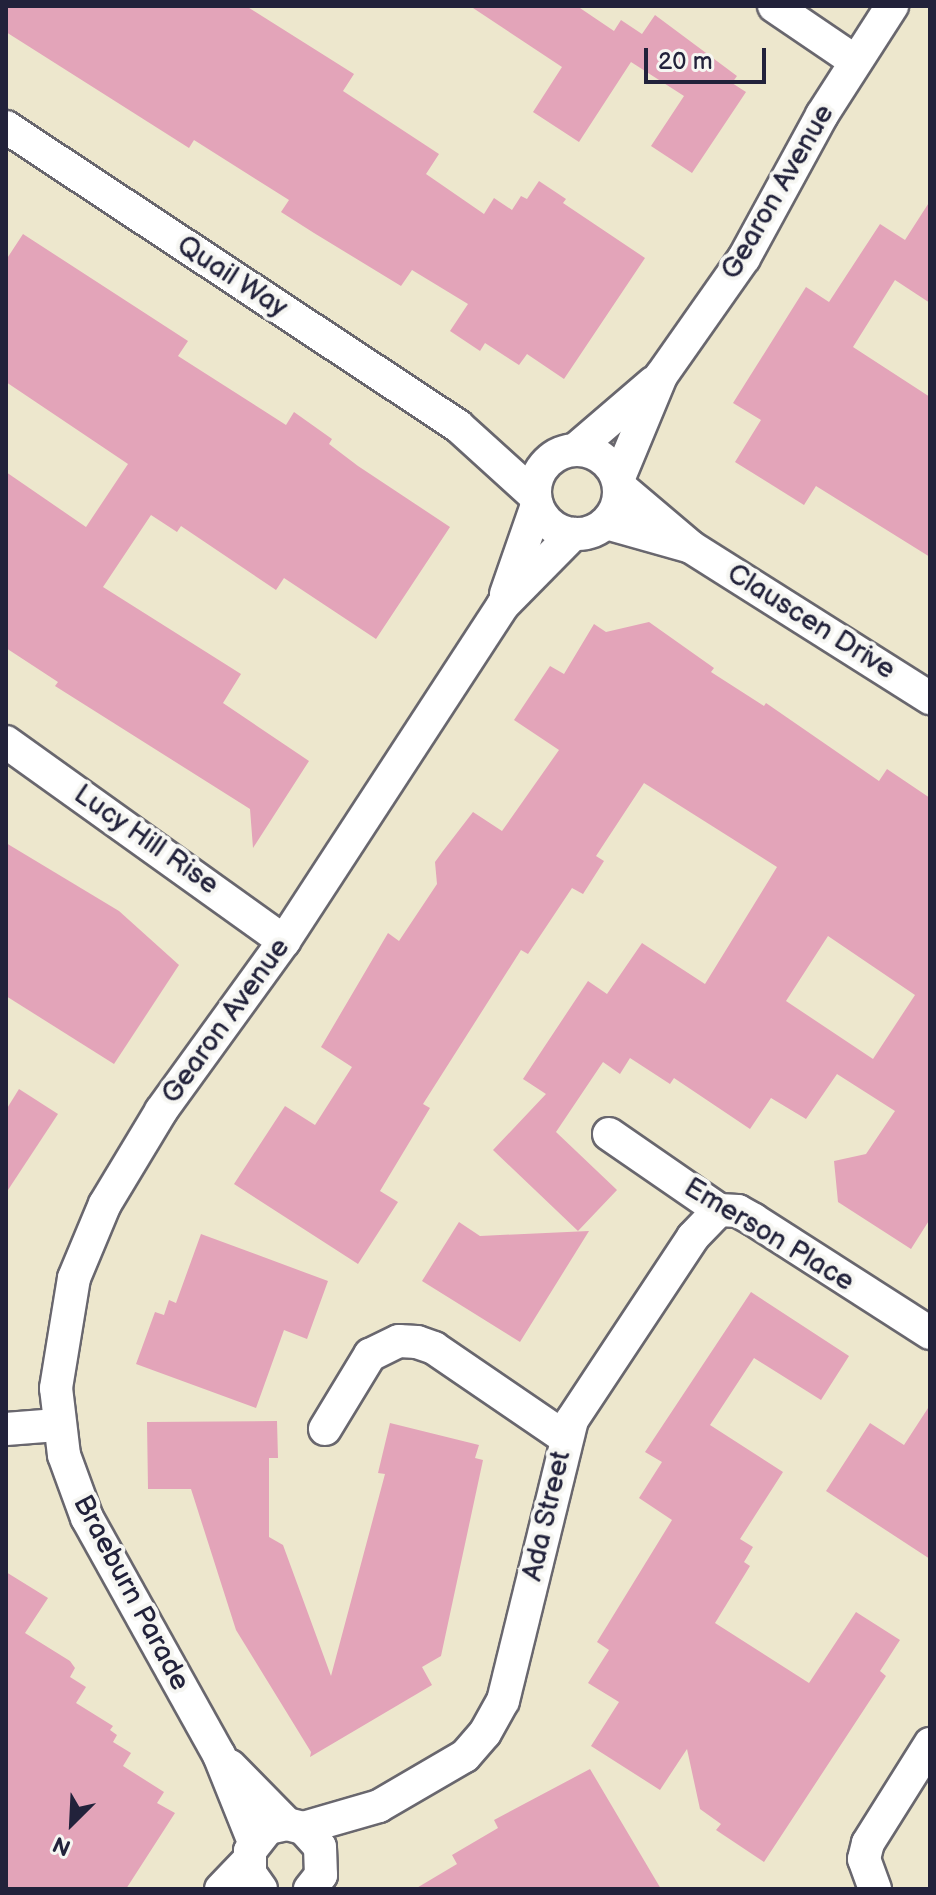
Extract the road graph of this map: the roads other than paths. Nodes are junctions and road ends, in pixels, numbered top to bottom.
1 (774, 6) edge
2 (892, 6) edge
3 (855, 61) junction
4 (6, 127) edge
5 (661, 376) junction
6 (458, 426) junction
7 (564, 453) junction
8 (619, 483) junction
9 (535, 499) junction
10 (606, 523) junction
11 (573, 534) junction
12 (691, 547) junction
13 (503, 605) junction
14 (930, 698) edge
15 (6, 742) edge
16 (284, 941) junction
17 (609, 1134) dead end
18 (719, 1210) junction
19 (930, 1333) edge
20 (57, 1425) junction
21 (6, 1429) edge
22 (325, 1429) dead end
23 (566, 1438) junction
24 (930, 1744) edge
25 (219, 1755) junction
26 (379, 1806) junction
27 (295, 1826) junction
28 (254, 1864) edge
29 (320, 1878) edge
30 (221, 1889) edge
31 (875, 1889) edge

1 - 3 street
2 - 3 street, Gearon Avenue
3 - 5 street, Gearon Avenue
4 - 6 street, Quail Way
5 - 7 street
5 - 8 street
6 - 7 street, Quail Way
6 - 9 street, Quail Way
7 - 8 street
7 - 9 street
8 - 10 street
8 - 12 street, Clauscen Drive
9 - 11 street
9 - 13 street, Gearon Avenue
10 - 11 street
10 - 12 street, Clauscen Drive
11 - 13 street, Gearon Avenue
12 - 14 street, Clauscen Drive
13 - 16 street, Gearon Avenue
15 - 16 street, Lucy Hill Rise
16 - 20 street, Gearon Avenue
17 - 18 street, Emerson Place
18 - 19 street, Emerson Place
18 - 23 street, Ada Street
20 - 21 street
20 - 25 street, Braeburn Parade
22 - 23 street
23 - 26 street, Ada Street
24 - 31 street
25 - 27 street, Braeburn Parade
25 - 28 street, Braeburn Parade
26 - 27 street, Ada Street
26 - 29 street, Ada Street
27 - 28 street, Ada Street
27 - 29 street, Braeburn Parade
28 - 30 street, Ada Street

